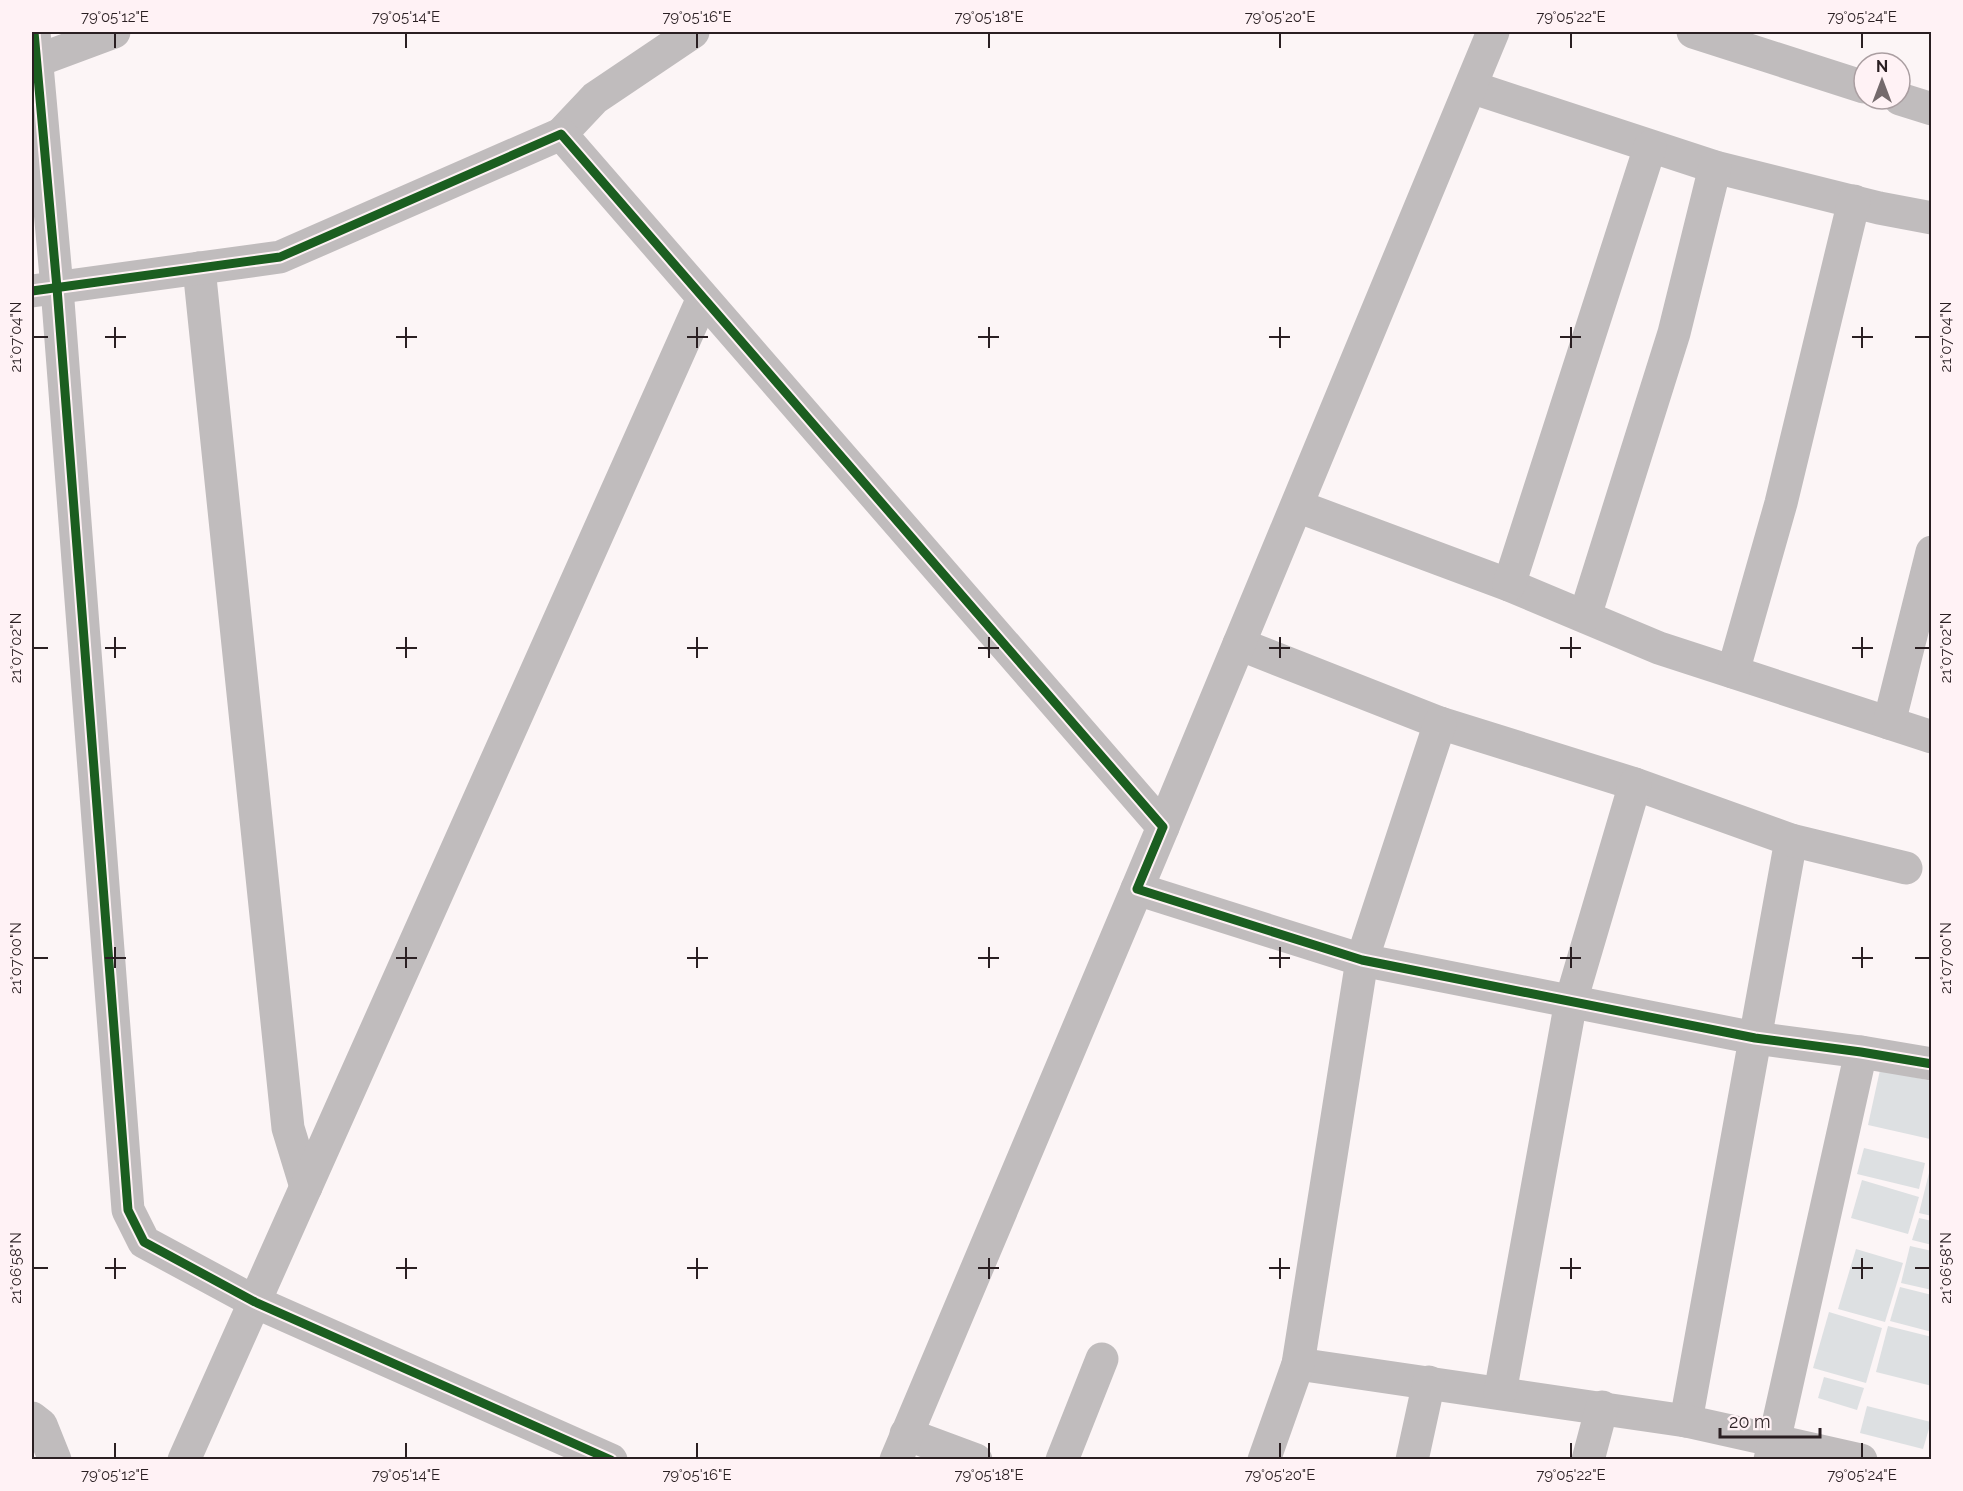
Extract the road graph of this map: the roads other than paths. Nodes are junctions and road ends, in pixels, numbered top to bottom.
1 (114, 32) edge
2 (693, 32) edge
3 (1493, 32) edge
4 (1693, 32) edge
5 (35, 46) edge
6 (1852, 83) edge
7 (1471, 87) junction
8 (1912, 103) edge
9 (1932, 109) edge
10 (561, 134) junction
11 (1650, 147) junction
12 (1715, 167) junction
13 (1854, 201) junction
14 (1932, 219) edge
15 (199, 268) junction
16 (44, 289) edge
17 (703, 298) junction
18 (1297, 506) junction
19 (1932, 552) edge
20 (1509, 585) junction
21 (1585, 616) junction
22 (1239, 644) junction
23 (1733, 672) junction
24 (1440, 723) junction
25 (1889, 723) junction
26 (1932, 736) edge
27 (1635, 784) junction
28 (1163, 827) junction
29 (1791, 840) junction
30 (1906, 868) dead end
31 (1137, 889) junction
32 (1362, 960) junction
33 (1571, 1001) junction
34 (1755, 1038) junction
35 (1861, 1052) junction
36 (1932, 1064) edge
37 (306, 1187) junction
38 (255, 1302) junction
39 (1102, 1359) dead end
40 (1298, 1364) junction
41 (1429, 1382) junction
42 (1500, 1394) junction
43 (1602, 1407) junction
44 (32, 1418) edge
45 (1686, 1421) junction
46 (901, 1447) edge
47 (1772, 1449) edge
48 (55, 1460) edge
49 (184, 1460) edge
50 (611, 1460) edge
51 (976, 1460) edge
52 (1062, 1460) edge
53 (1264, 1460) edge
54 (1412, 1460) edge
55 (1588, 1460) edge
56 (1861, 1460) edge

1 - 5 street
2 - 10 street
3 - 7 street
4 - 6 street
5 - 16 street
7 - 11 street
7 - 18 street
8 - 9 street
10 - 15 street
10 - 17 street
11 - 12 street
11 - 20 street
12 - 13 street
12 - 21 street
13 - 14 street
13 - 23 street
15 - 16 street
15 - 37 street
16 - 38 street
17 - 28 street
17 - 37 street
18 - 20 street
18 - 22 street
19 - 25 street
20 - 21 street
21 - 23 street
22 - 24 street
22 - 28 street
23 - 25 street
24 - 27 street
24 - 32 street
25 - 26 street
27 - 29 street
27 - 33 street
28 - 31 street
29 - 30 street
29 - 34 street
31 - 32 street
31 - 46 street
32 - 33 street
32 - 40 street
33 - 34 street
33 - 42 street
34 - 35 street
34 - 45 street
35 - 36 street
35 - 47 street
37 - 38 street
38 - 49 street
38 - 50 street
39 - 52 street
40 - 41 street
40 - 53 street
41 - 42 street
41 - 54 street
42 - 43 street
43 - 45 street
43 - 55 street
44 - 48 street
45 - 47 street
46 - 51 street
47 - 56 street

